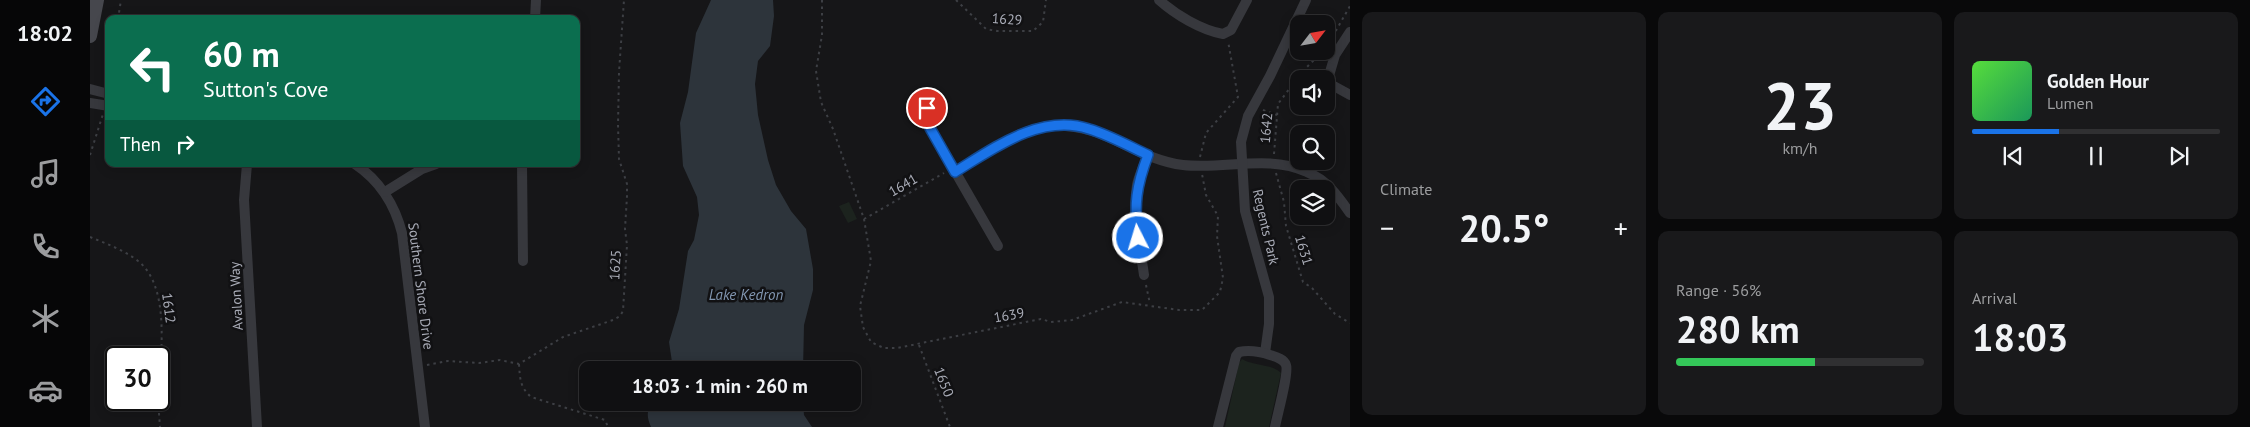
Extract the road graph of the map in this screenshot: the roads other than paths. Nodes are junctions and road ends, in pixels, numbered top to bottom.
1 (97, 0) edge
2 (536, 0) edge
3 (1160, 0) edge
4 (1176, 0) edge
5 (1247, 0) edge
6 (1306, 0) edge
7 (1171, 10) junction
8 (535, 15) edge
9 (1350, 32) edge
10 (90, 36) edge
11 (90, 89) edge
12 (105, 93) edge
13 (1350, 95) edge
14 (90, 103) edge
15 (105, 106) edge
16 (927, 108) dead end
17 (1148, 155) junction
18 (1242, 163) junction
19 (248, 167) edge
20 (358, 167) edge
21 (429, 167) edge
22 (522, 167) edge
23 (954, 170) junction
24 (385, 192) junction
25 (1350, 213) edge
26 (998, 246) dead end
27 (523, 261) dead end
28 (1144, 275) road end
29 (1264, 353) junction
30 (257, 427) edge
31 (425, 427) edge
32 (1218, 427) edge
33 (1275, 427) edge

1 - 10 street
2 - 8 street
3 - 7 street
4 - 7 street
5 - 7 street
6 - 18 street, Regents Park
9 - 13 street
11 - 12 street
14 - 15 street
16 - 23 street
17 - 18 street
17 - 23 street
17 - 28 street
18 - 25 street
18 - 29 street, Regents Park
19 - 30 street, Avalon Way
20 - 24 street, Southern Shore Drive
21 - 24 street
22 - 27 street
23 - 26 street
24 - 31 street, Southern Shore Drive
29 - 32 street
29 - 33 street

